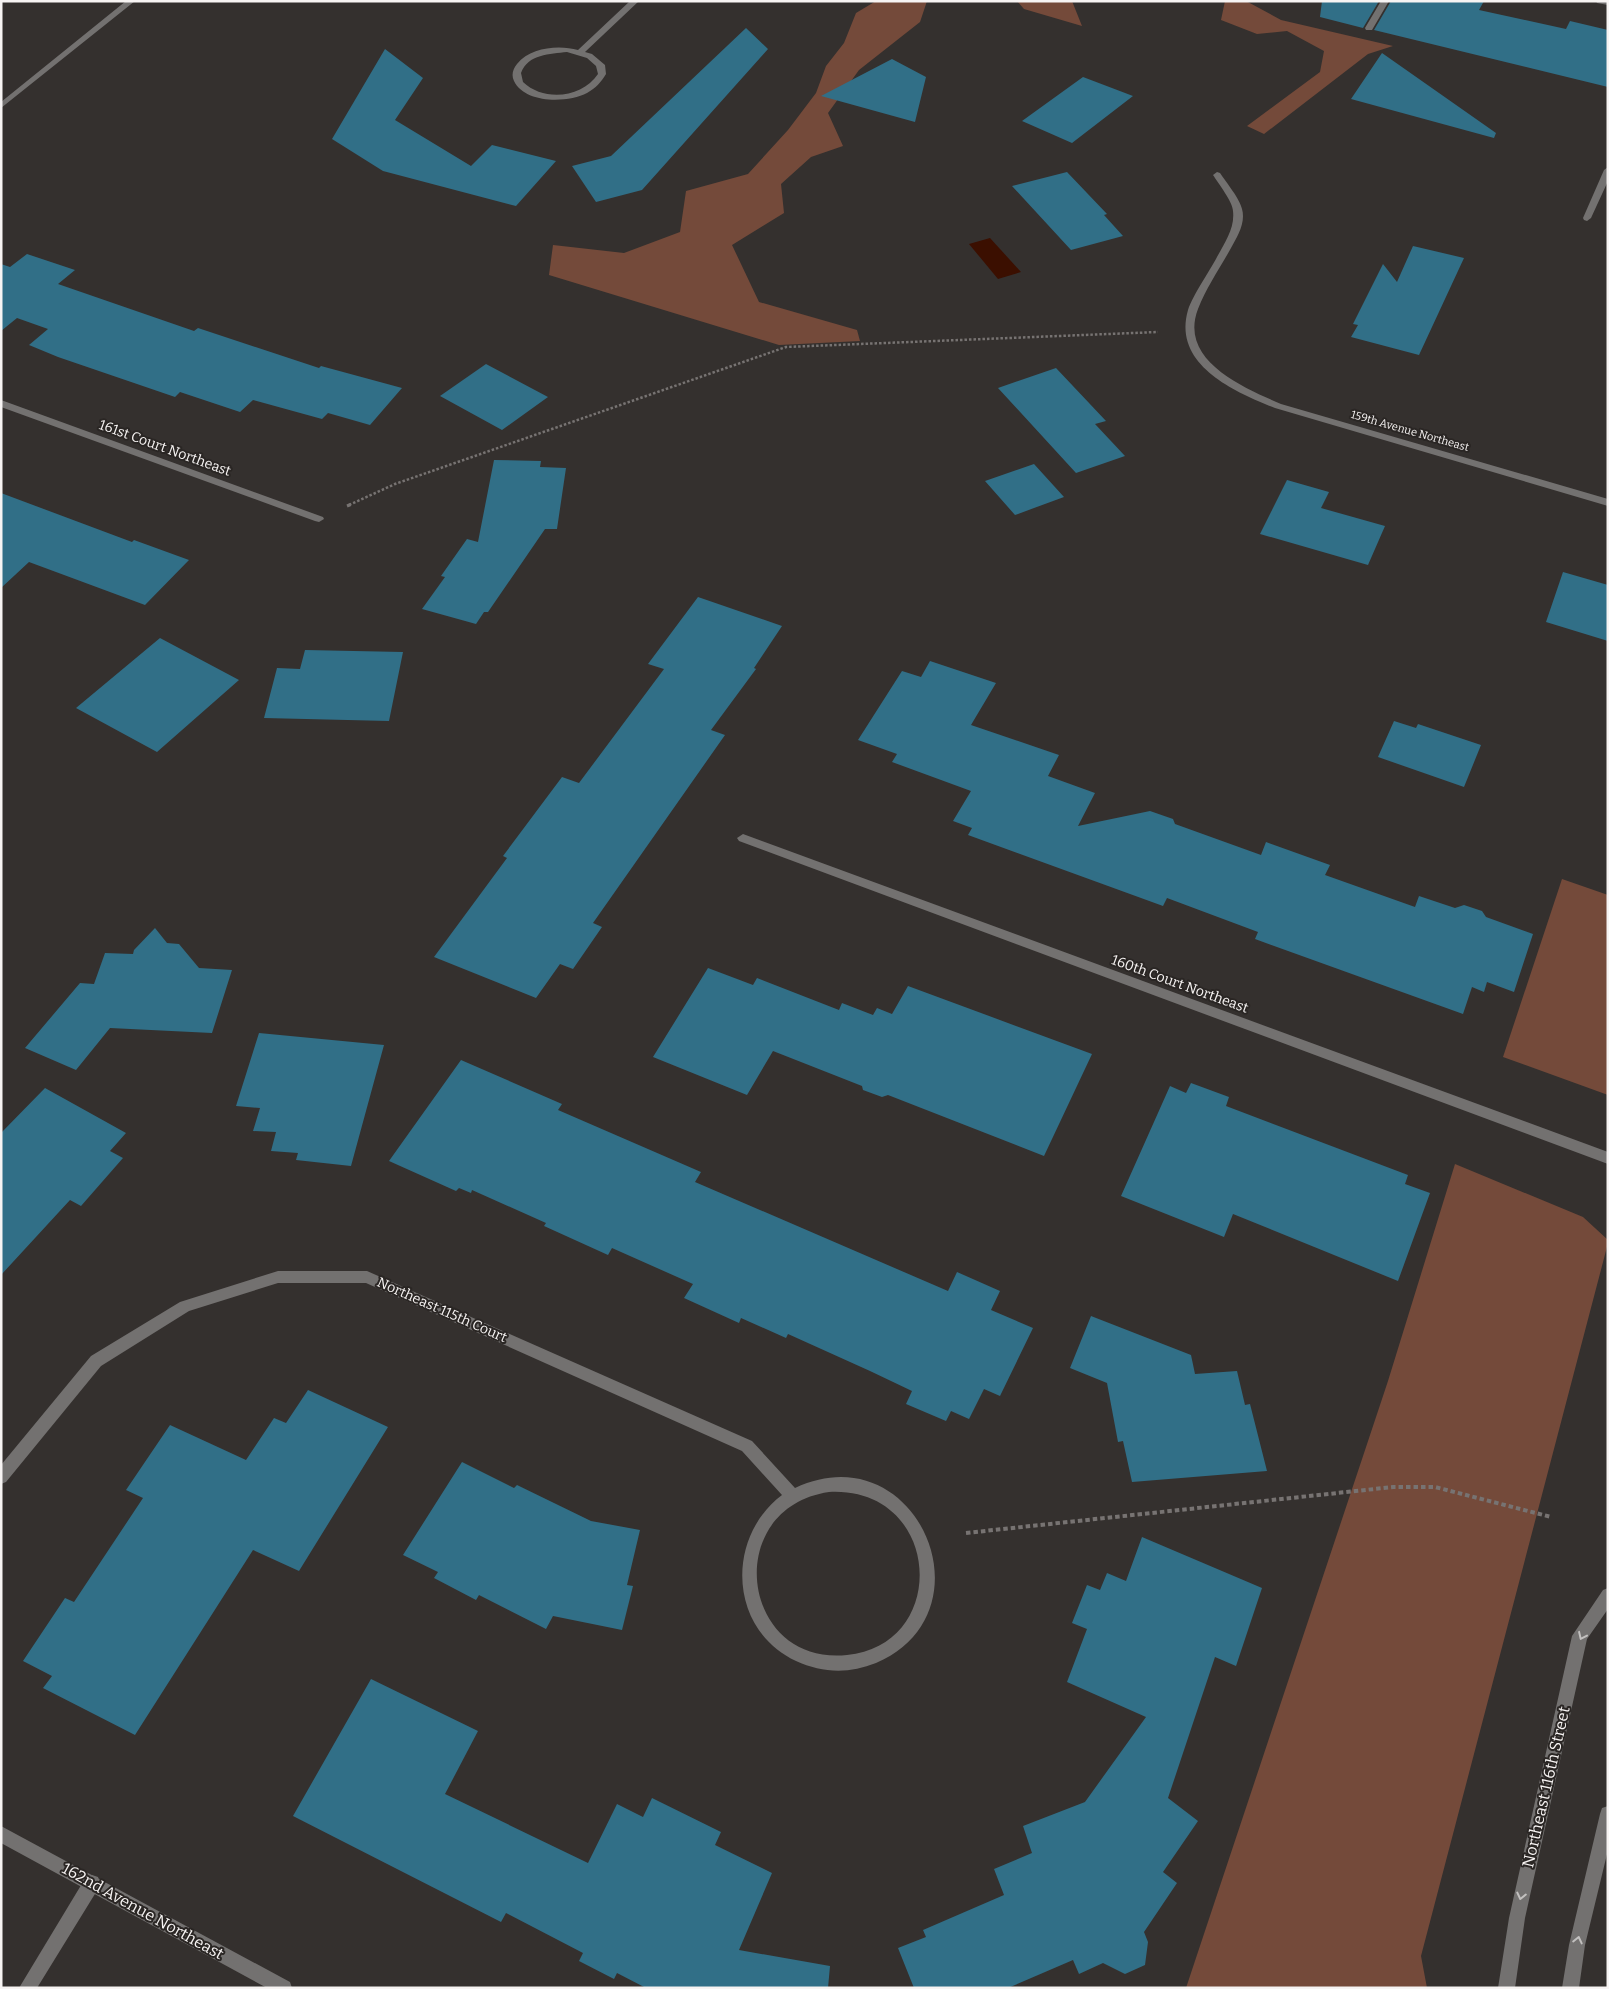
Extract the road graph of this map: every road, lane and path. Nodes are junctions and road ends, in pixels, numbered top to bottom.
1 (131, 1) edge
2 (634, 1) edge
3 (1385, 1) edge
4 (1600, 1) edge
5 (1608, 3) edge
6 (1369, 28) dead end
7 (581, 52) junction
8 (1, 106) edge
9 (1608, 170) edge
10 (1217, 175) dead end
11 (1587, 218) dead end
12 (1164, 332) dead end
13 (1, 403) edge
14 (1608, 502) edge
15 (320, 518) joint
16 (743, 838) dead end
17 (1608, 1158) edge
18 (1, 1477) edge
19 (793, 1497) junction
20 (1551, 1516) dead end
21 (966, 1533) dead end
22 (1608, 1595) edge
23 (1608, 1814) edge
24 (1, 1834) edge
25 (92, 1883) junction
26 (27, 1988) edge
27 (284, 1988) edge
28 (1506, 1988) edge
29 (1570, 1988) edge

1 - 8 street
2 - 7 street
3 - 6 street
4 - 5 street
7 - 7 street
9 - 11 street
10 - 14 street, 159th Avenue Northeast
12 - 15 path
13 - 15 street, 161st Court Northeast
16 - 17 street, 160th Court Northeast
18 - 19 street, Northeast 115th Court
19 - 19 street
20 - 21 path
22 -> 28 street, Northeast 116th Street
29 -> 23 street
24 - 25 street, 162nd Avenue Northeast
25 - 26 street
25 - 27 street, 162nd Avenue Northeast

